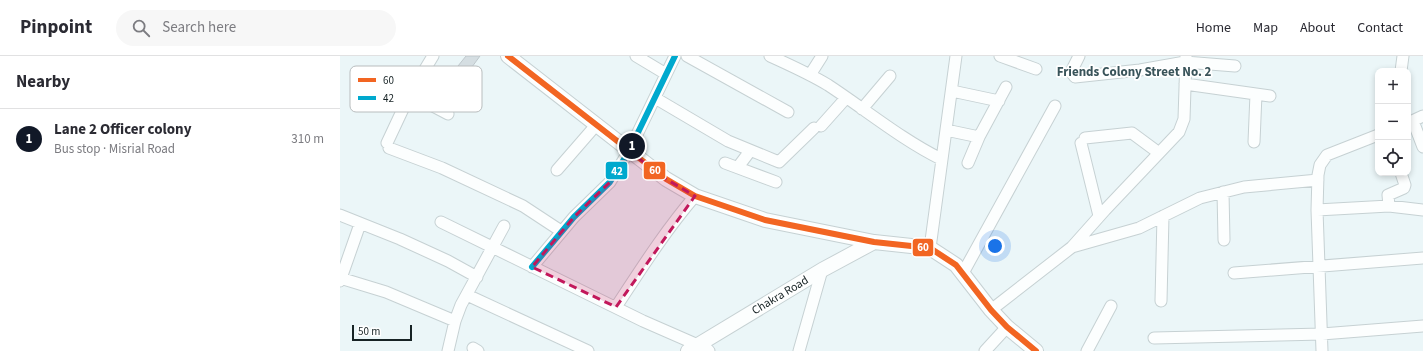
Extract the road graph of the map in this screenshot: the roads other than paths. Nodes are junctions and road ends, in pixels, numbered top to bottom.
1 (433, 56) edge
2 (508, 56) edge
3 (636, 56) edge
4 (675, 56) edge
5 (687, 56) edge
6 (770, 56) edge
7 (822, 56) edge
8 (956, 56) edge
9 (1000, 56) edge
10 (1079, 56) edge
11 (1403, 56) edge
12 (1014, 58) edge
13 (1186, 59) edge
14 (427, 66) edge
15 (1235, 66) dead end
16 (1401, 68) edge
17 (1036, 69) dead end
18 (666, 74) junction
19 (810, 75) junction
20 (890, 76) dead end
21 (1185, 84) junction
22 (1006, 87) dead end
23 (952, 91) junction
24 (1256, 94) junction
25 (1270, 96) dead end
26 (654, 98) junction
27 (846, 98) junction
28 (999, 101) junction
29 (1055, 106) dead end
30 (862, 109) junction
31 (402, 112) edge
32 (444, 112) edge
33 (788, 112) dead end
34 (448, 114) dead end
35 (1415, 120) edge
36 (597, 124) junction
37 (946, 130) junction
38 (1375, 136) edge
39 (979, 137) junction
40 (1254, 142) dead end
41 (1423, 147) edge
42 (630, 151) junction
43 (750, 151) junction
44 (1159, 153) junction
45 (941, 159) junction
46 (725, 163) dead end
47 (968, 163) dead end
48 (738, 167) junction
49 (557, 170) dead end
50 (1403, 176) edge
51 (1318, 180) junction
52 (776, 182) dead end
53 (1222, 192) junction
54 (695, 196) junction
55 (1389, 206) junction
56 (1317, 210) junction
57 (1423, 210) edge
58 (340, 215) edge
59 (1099, 216) junction
60 (1163, 216) junction
61 (441, 222) dead end
62 (360, 224) junction
63 (504, 226) dead end
64 (562, 231) junction
65 (1224, 240) dead end
66 (874, 242) junction
67 (492, 247) junction
68 (1072, 247) junction
69 (930, 248) junction
70 (1423, 258) edge
71 (1320, 266) junction
72 (532, 267) junction
73 (822, 270) junction
74 (963, 273) junction
75 (1234, 273) dead end
76 (477, 277) junction
77 (340, 279) edge
78 (467, 295) junction
79 (1161, 301) dead end
80 (1112, 306) dead end
81 (616, 307) junction
82 (991, 310) junction
83 (455, 321) junction
84 (1423, 326) edge
85 (1007, 327) junction
86 (1322, 334) junction
87 (1154, 338) dead end
88 (698, 349) edge
89 (448, 351) edge
90 (588, 351) edge
91 (799, 351) edge
92 (985, 351) edge
93 (1036, 351) edge
94 (1087, 351) edge
95 (1322, 351) edge

1 - 14 street
2 - 36 main road
3 - 18 street
4 - 18 street
5 - 33 street
6 - 19 street
7 - 19 street
8 - 23 street
9 - 12 street
10 - 13 street
11 - 16 street
12 - 17 street
13 - 15 street
13 - 21 street
18 - 26 street
19 - 27 street
20 - 30 street
21 - 24 street
21 - 44 street
22 - 28 street
23 - 28 street
23 - 37 street
24 - 25 street
24 - 40 street
26 - 42 street
26 - 43 street
27 - 30 street
27 - 43 street
28 - 39 street
29 - 74 street
30 - 45 street
31 - 64 street
32 - 34 street
35 - 41 street
36 - 42 main road
36 - 49 street
37 - 39 street
37 - 45 street
38 - 51 street
39 - 47 street
42 - 54 main road
42 - 64 street
43 - 48 street
44 - 59 street
44 - 59 street
45 - 69 street
46 - 48 street
48 - 52 street
50 - 55 street
51 - 53 street
51 - 56 street
53 - 60 street
53 - 65 street
54 - 66 main road
54 - 81 street
55 - 56 street
55 - 57 street
56 - 71 street
58 - 62 street
59 - 68 street
60 - 68 street
60 - 79 street
61 - 67 street
62 - 76 street
62 - 77 street
63 - 67 street
64 - 72 street
66 - 69 main road
66 - 73 main road, Chakra Road
67 - 72 street
67 - 76 street
68 - 82 street
69 - 74 main road
70 - 71 street
71 - 75 street
71 - 86 street
72 - 81 street
73 - 88 main road, Chakra Road
73 - 91 street
74 - 82 main road
76 - 78 street
77 - 83 street
78 - 83 street
78 - 90 street
80 - 94 street
81 - 88 street
82 - 85 main road
83 - 89 street
84 - 86 street
85 - 92 street
85 - 93 main road
86 - 87 street
86 - 95 street

